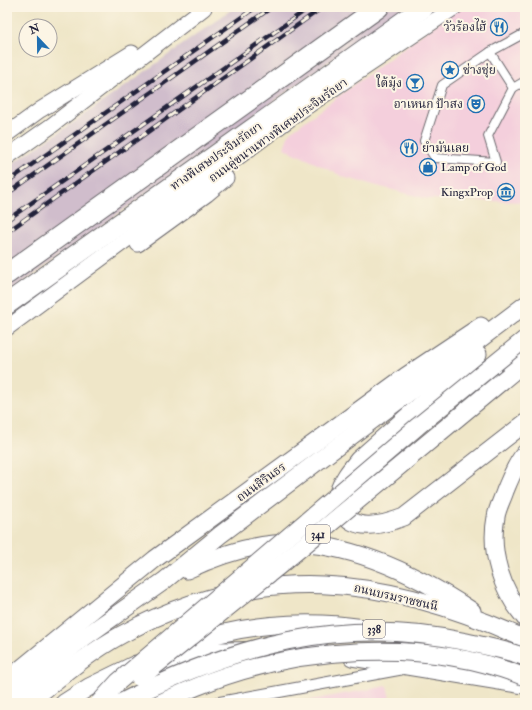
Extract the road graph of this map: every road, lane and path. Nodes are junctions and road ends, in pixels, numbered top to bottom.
1 (204, 7) edge
2 (379, 7) edge
3 (424, 7) edge
4 (455, 7) edge
5 (525, 33) edge
6 (490, 52) junction
7 (525, 81) edge
8 (514, 88) junction
9 (303, 110) junction
10 (7, 134) edge
11 (7, 157) edge
12 (7, 274) edge
13 (525, 298) edge
14 (7, 304) edge
15 (525, 305) edge
16 (525, 312) edge
17 (7, 328) edge
18 (525, 339) edge
19 (7, 340) edge
20 (525, 362) edge
21 (525, 423) edge
22 (525, 453) edge
23 (164, 581) junction
24 (525, 618) edge
25 (487, 621) junction
26 (525, 639) edge
27 (525, 657) edge
28 (416, 666) junction
29 (7, 680) edge
30 (525, 683) edge
31 (7, 700) edge
32 (28, 703) edge
33 (64, 703) edge
34 (94, 703) edge
35 (99, 703) edge
36 (107, 703) edge
37 (120, 703) edge
38 (160, 703) edge
39 (217, 703) edge

1 - 10 main road
1 - 11 main road
2 - 12 highway
3 - 14 highway, ทางพิเศษประจิมรัถยา
4 - 9 main road, ถนนคู่ขนานทางพิเศษประจิมรัถยา
5 - 6 street
6 - 8 street
6 - 8 street
7 - 8 street
9 - 17 main road, ถนนคู่ขนานทางพิเศษประจิมรัถยา
9 - 19 main road
13 - 29 main road, ถนนสิรินธร
15 - 23 main road
16 - 21 main road
18 - 35 main road, bridge
20 - 36 main road, 341, bridge
22 - 24 main road
23 - 25 main road
23 - 31 main road
25 - 26 main road, ถนนบรมราชชนนี
25 - 32 main road, ถนนบรมราชชนนี
27 - 37 main road, bridge
28 - 30 main road
28 - 34 main road
28 - 39 street
30 - 33 main road, 338, bridge
30 - 38 main road, bridge

